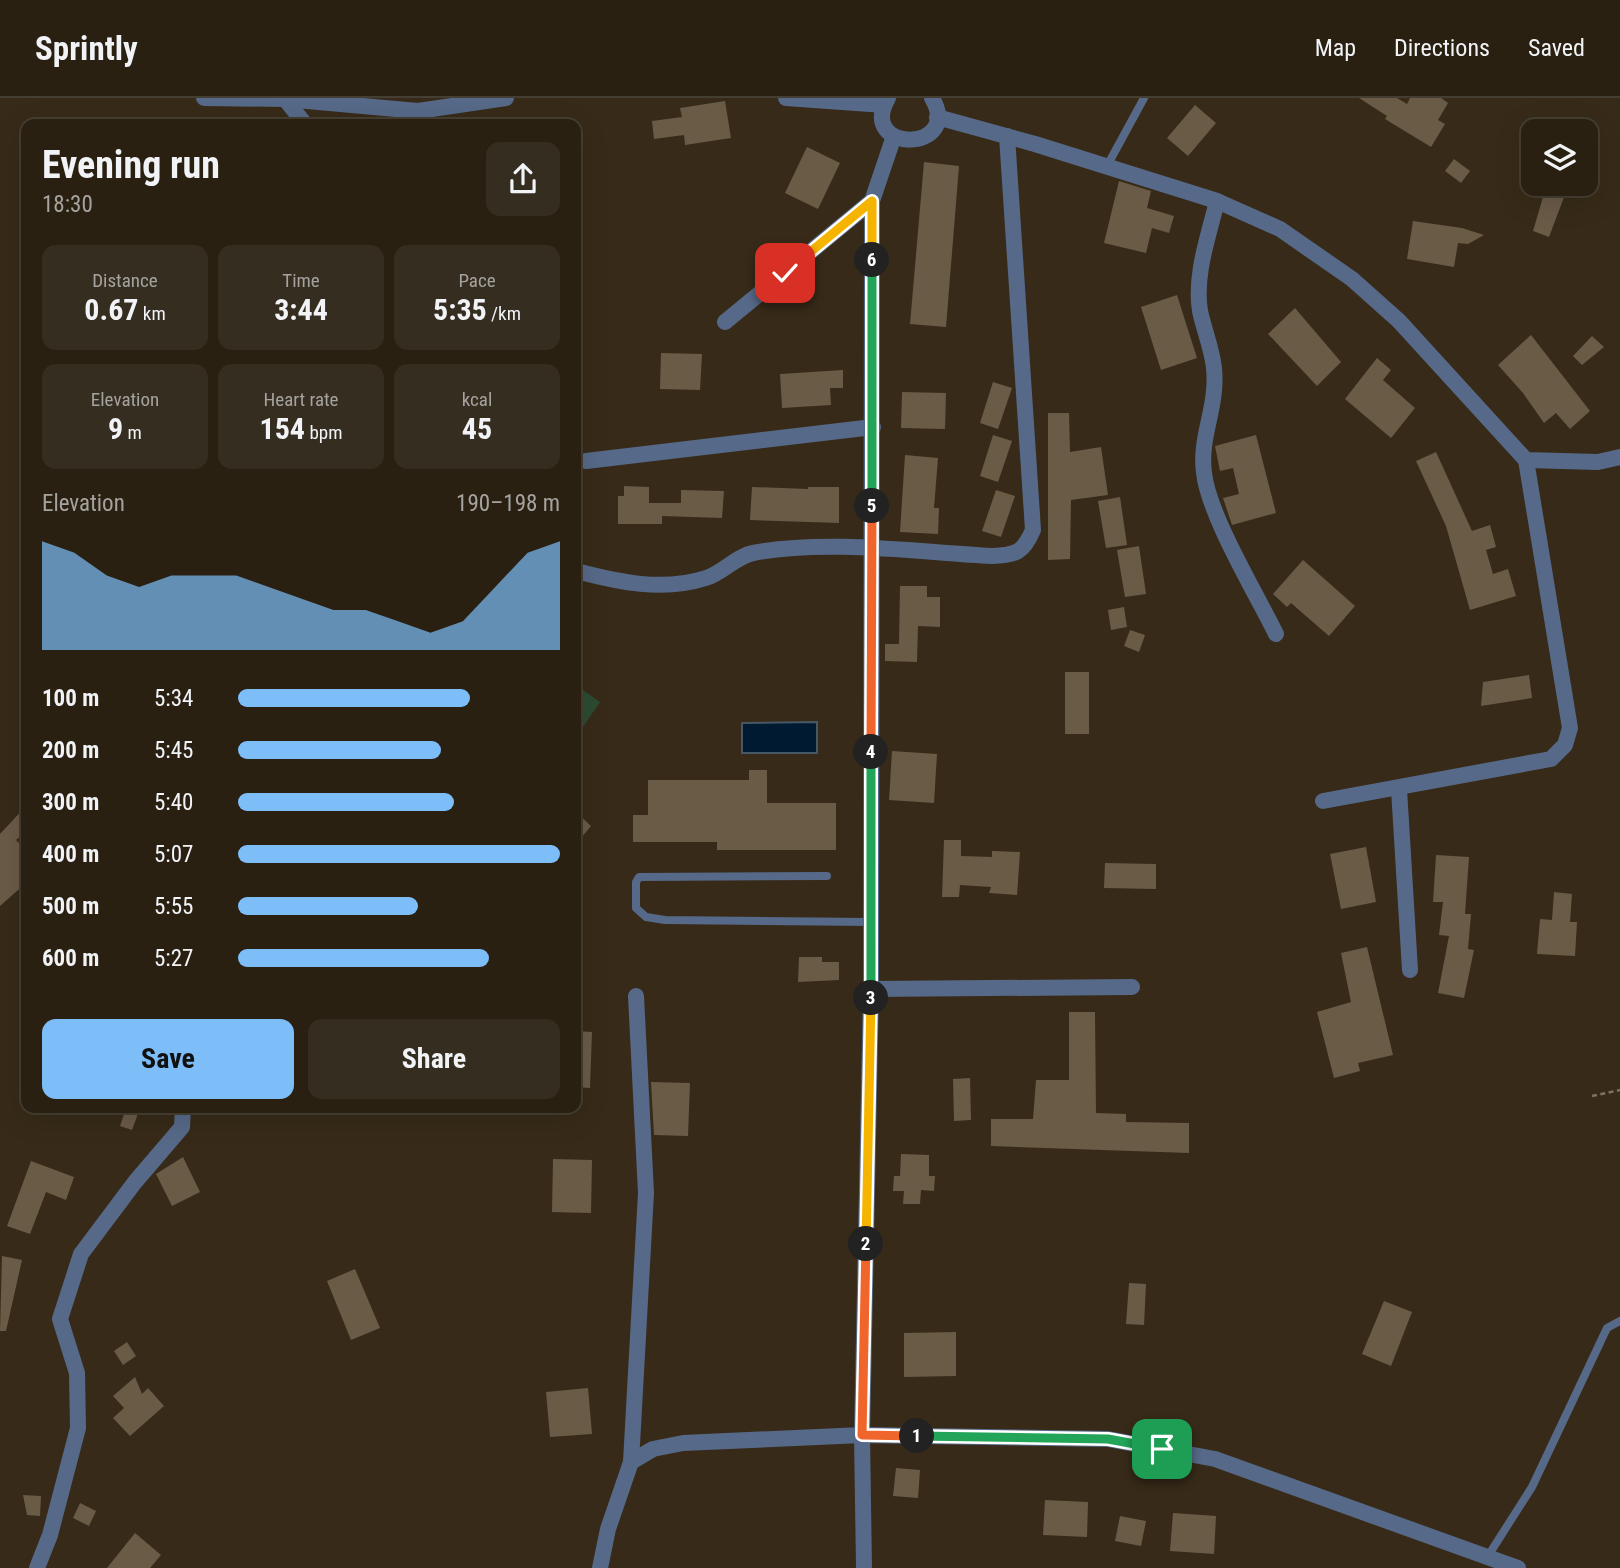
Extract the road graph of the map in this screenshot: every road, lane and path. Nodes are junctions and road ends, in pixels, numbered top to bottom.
1 (204, 98) edge
2 (506, 98) edge
3 (786, 98) edge
4 (932, 98) edge
5 (1144, 98) edge
6 (285, 99) edge
7 (886, 102) edge
8 (418, 111) junction
9 (937, 117) junction
10 (301, 119) edge
11 (409, 119) edge
12 (894, 136) junction
13 (1007, 136) junction
14 (1107, 166) junction
15 (872, 201) junction
16 (1217, 201) junction
17 (725, 322) dead end
18 (873, 427) junction
19 (1620, 457) edge
20 (1527, 460) junction
21 (586, 461) dead end
22 (871, 550) junction
23 (581, 572) edge
24 (1276, 634) dead end
25 (1399, 789) junction
26 (1323, 801) dead end
27 (827, 876) dead end
28 (871, 922) junction
29 (1410, 971) dead end
30 (1132, 987) dead end
31 (872, 989) junction
32 (636, 996) dead end
33 (1620, 1090) edge
34 (1592, 1096) dead end
35 (184, 1113) edge
36 (1620, 1321) edge
37 (862, 1435) junction
38 (631, 1462) junction
39 (1488, 1556) junction
40 (37, 1568) edge
41 (600, 1568) edge
42 (864, 1568) edge
43 (1518, 1568) edge

1 - 6 street
2 - 8 street
3 - 7 street
4 - 9 street
5 - 14 lane
6 - 8 street
6 - 10 street
7 - 12 street
8 - 11 street
9 - 12 street
9 - 13 street
12 - 15 street
13 - 14 street
13 - 22 street
14 - 16 street
15 - 17 street
15 - 18 street
16 - 20 street
16 - 24 street
18 - 21 street
18 - 22 street
19 - 20 street
20 - 25 street
22 - 23 street
22 - 28 street
25 - 26 street
25 - 29 street
27 - 28 lane
28 - 31 street
30 - 31 street
31 - 37 street
32 - 38 street
33 - 34 path
35 - 40 street
36 - 39 lane
37 - 38 street
37 - 39 street
37 - 42 street
38 - 41 street
39 - 43 street

